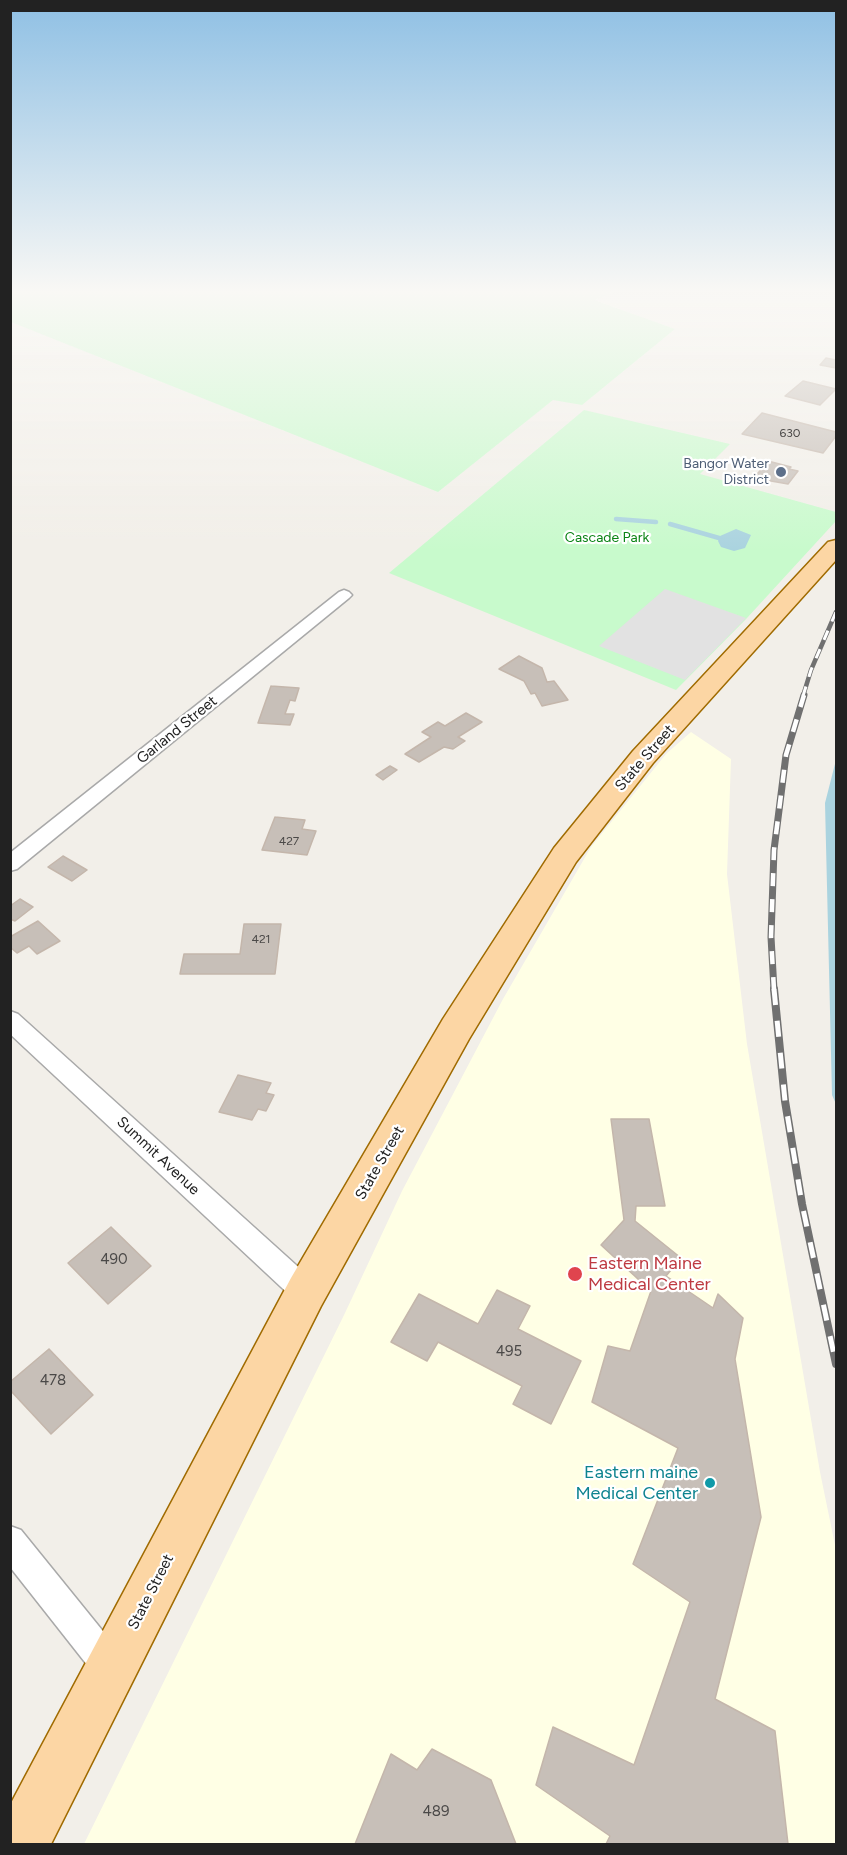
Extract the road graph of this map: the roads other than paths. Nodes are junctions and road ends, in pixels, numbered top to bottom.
1 (837, 548) edge
2 (344, 595) dead end
3 (10, 864) edge
4 (10, 1020) edge
5 (306, 1292) junction
6 (10, 1541) edge
7 (111, 1668) junction
8 (21, 1845) edge

1 - 5 main road, State Street
2 - 3 street, Garland Street
4 - 5 street, Summit Avenue
5 - 7 main road, State Street
6 - 7 street
7 - 8 main road, State Street

